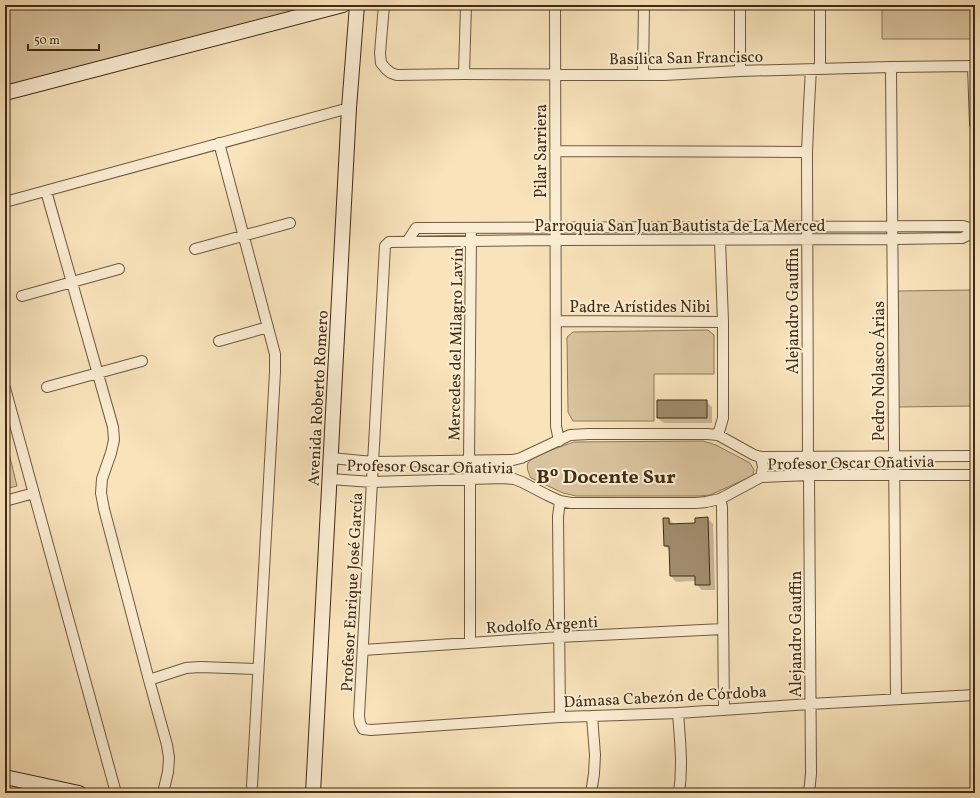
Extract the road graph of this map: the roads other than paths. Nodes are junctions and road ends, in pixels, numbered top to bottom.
1 (343, 5) edge
2 (357, 5) edge
3 (384, 5) edge
4 (466, 5) edge
5 (555, 5) edge
6 (644, 5) edge
7 (740, 5) edge
8 (820, 5) edge
9 (974, 66) edge
10 (891, 67) junction
11 (816, 69) junction
12 (740, 71) junction
13 (464, 74) junction
14 (644, 74) junction
15 (555, 75) junction
16 (5, 93) edge
17 (349, 108) junction
18 (975, 124) edge
19 (219, 143) junction
20 (555, 151) junction
21 (807, 152) junction
22 (46, 191) junction
23 (5, 202) edge
24 (290, 223) dead end
25 (893, 226) junction
26 (807, 227) junction
27 (471, 228) junction
28 (556, 228) junction
29 (975, 231) edge
30 (244, 235) junction
31 (893, 239) junction
32 (556, 240) junction
33 (720, 240) junction
34 (807, 240) junction
35 (407, 242) junction
36 (471, 242) junction
37 (385, 246) joint
38 (195, 249) dead end
39 (120, 270) dead end
40 (72, 282) junction
41 (22, 296) dead end
42 (556, 321) junction
43 (723, 322) junction
44 (268, 327) junction
45 (219, 341) dead end
46 (142, 361) dead end
47 (97, 373) junction
48 (47, 386) dead end
49 (5, 388) edge
50 (718, 435) junction
51 (559, 441) junction
52 (975, 456) edge
53 (762, 457) junction
54 (808, 457) junction
55 (894, 457) junction
56 (331, 458) junction
57 (513, 460) junction
58 (469, 461) junction
59 (373, 462) junction
60 (809, 475) junction
61 (894, 476) junction
62 (975, 476) edge
63 (761, 477) junction
64 (330, 479) junction
65 (514, 479) junction
66 (470, 480) junction
67 (372, 482) junction
68 (34, 493) junction
69 (720, 499) junction
70 (560, 500) junction
71 (5, 501) edge
72 (723, 629) junction
73 (559, 637) junction
74 (470, 643) junction
75 (363, 650) junction
76 (258, 669) junction
77 (149, 680) junction
78 (975, 695) edge
79 (896, 699) junction
80 (810, 704) junction
81 (724, 710) junction
82 (678, 713) junction
83 (592, 716) junction
84 (560, 717) junction
85 (360, 724) joint
86 (5, 777) edge
87 (252, 786) dead end
88 (79, 793) edge
89 (116, 793) edge
90 (162, 793) edge
91 (313, 793) edge
92 (591, 793) edge
93 (679, 793) edge
94 (809, 793) edge

1 - 16 main road
2 - 17 main road, Avenida Roberto Romero
3 - 13 street, Basílica San Francisco
4 - 13 street
5 - 15 street, Pilar Sarriera
6 - 14 street
7 - 12 street
8 - 11 street, Alejandro Gauffin
9 - 10 street, Basílica San Francisco
9 - 18 street
10 - 11 street, Basílica San Francisco
10 - 25 street, Pedro Nolasco Árias
11 - 12 street, Basílica San Francisco
11 - 21 street, Alejandro Gauffin
12 - 14 street, Basílica San Francisco
13 - 15 street, Basílica San Francisco
14 - 15 street, Basílica San Francisco
15 - 20 street, Pilar Sarriera
17 - 19 street
17 - 56 main road, Avenida Roberto Romero
19 - 22 street
19 - 30 street
20 - 21 street
20 - 28 street, Pilar Sarriera
21 - 26 street, Alejandro Gauffin
22 - 23 street
22 - 40 street
24 - 30 street
25 - 26 street
25 - 29 street
25 - 31 street, Pedro Nolasco Árias
26 - 28 street
26 - 34 street, Alejandro Gauffin
27 - 28 street
27 - 35 street
27 - 36 street, Mercedes del Milagro Lavín
28 - 32 street, Pilar Sarriera
29 - 31 street, Parroquia San Juan Bautista de La Merced
30 - 38 street
30 - 44 street
31 - 34 street, Parroquia San Juan Bautista de La Merced
31 - 55 street, Pedro Nolasco Árias
32 - 33 street, Parroquia San Juan Bautista de La Merced
32 - 36 street, Parroquia San Juan Bautista de La Merced
32 - 42 street, Pilar Sarriera
33 - 34 street, Parroquia San Juan Bautista de La Merced
33 - 43 street
34 - 54 street, Alejandro Gauffin
35 - 36 street, Parroquia San Juan Bautista de La Merced
35 - 37 street, Parroquia San Juan Bautista de La Merced
36 - 58 street, Mercedes del Milagro Lavín
37 - 59 street, Profesor Enrique José García
39 - 40 street
40 - 41 street
40 - 47 street
42 - 43 street, Padre Arístides Nibi
42 - 51 street, Pilar Sarriera
43 - 50 street
44 - 45 street
44 - 76 street
46 - 47 street
47 - 48 street
47 - 77 street
49 - 68 street
50 - 51 street, Profesor Oscar Oñativia
50 - 53 street, Profesor Oscar Oñativia
51 - 57 street, Profesor Oscar Oñativia
52 - 55 street, Profesor Oscar Oñativia
53 - 54 street, Profesor Oscar Oñativia
53 - 63 street
54 - 55 street, Profesor Oscar Oñativia
55 - 61 street, Pedro Nolasco Árias
56 - 59 street, Profesor Oscar Oñativia
56 - 64 main road, Avenida Roberto Romero
57 - 58 street, Profesor Oscar Oñativia
57 - 65 street
58 - 59 street, Profesor Oscar Oñativia
59 - 67 street, Profesor Enrique José García
60 - 61 street, Profesor Oscar Oñativia
60 - 63 street, Profesor Oscar Oñativia
60 - 80 street, Alejandro Gauffin
61 - 62 street, Profesor Oscar Oñativia
61 - 79 street, Pedro Nolasco Árias
63 - 69 street, Profesor Oscar Oñativia
64 - 67 street, Profesor Oscar Oñativia
64 - 91 main road, Avenida Roberto Romero
65 - 66 street, Profesor Oscar Oñativia
65 - 70 street, Profesor Oscar Oñativia
66 - 67 street, Profesor Oscar Oñativia
66 - 74 street
67 - 75 street, Profesor Enrique José García
68 - 71 street
68 - 89 street
69 - 70 street, Profesor Oscar Oñativia
69 - 72 street
70 - 73 street
72 - 73 street, Rodolfo Argenti
72 - 81 street
73 - 74 street, Rodolfo Argenti
73 - 84 street
74 - 75 street, Rodolfo Argenti
75 - 85 street, Profesor Enrique José García
76 - 77 street
76 - 87 street
77 - 90 street
78 - 79 street, Dámasa Cabezón de Córdoba
79 - 80 street, Dámasa Cabezón de Córdoba
80 - 81 street, Dámasa Cabezón de Córdoba
80 - 94 street, Alejandro Gauffin
81 - 82 street, Dámasa Cabezón de Córdoba
82 - 83 street, Dámasa Cabezón de Córdoba
82 - 93 street
83 - 84 street, Dámasa Cabezón de Córdoba
83 - 92 street
84 - 85 street, Dámasa Cabezón de Córdoba
86 - 88 main road

